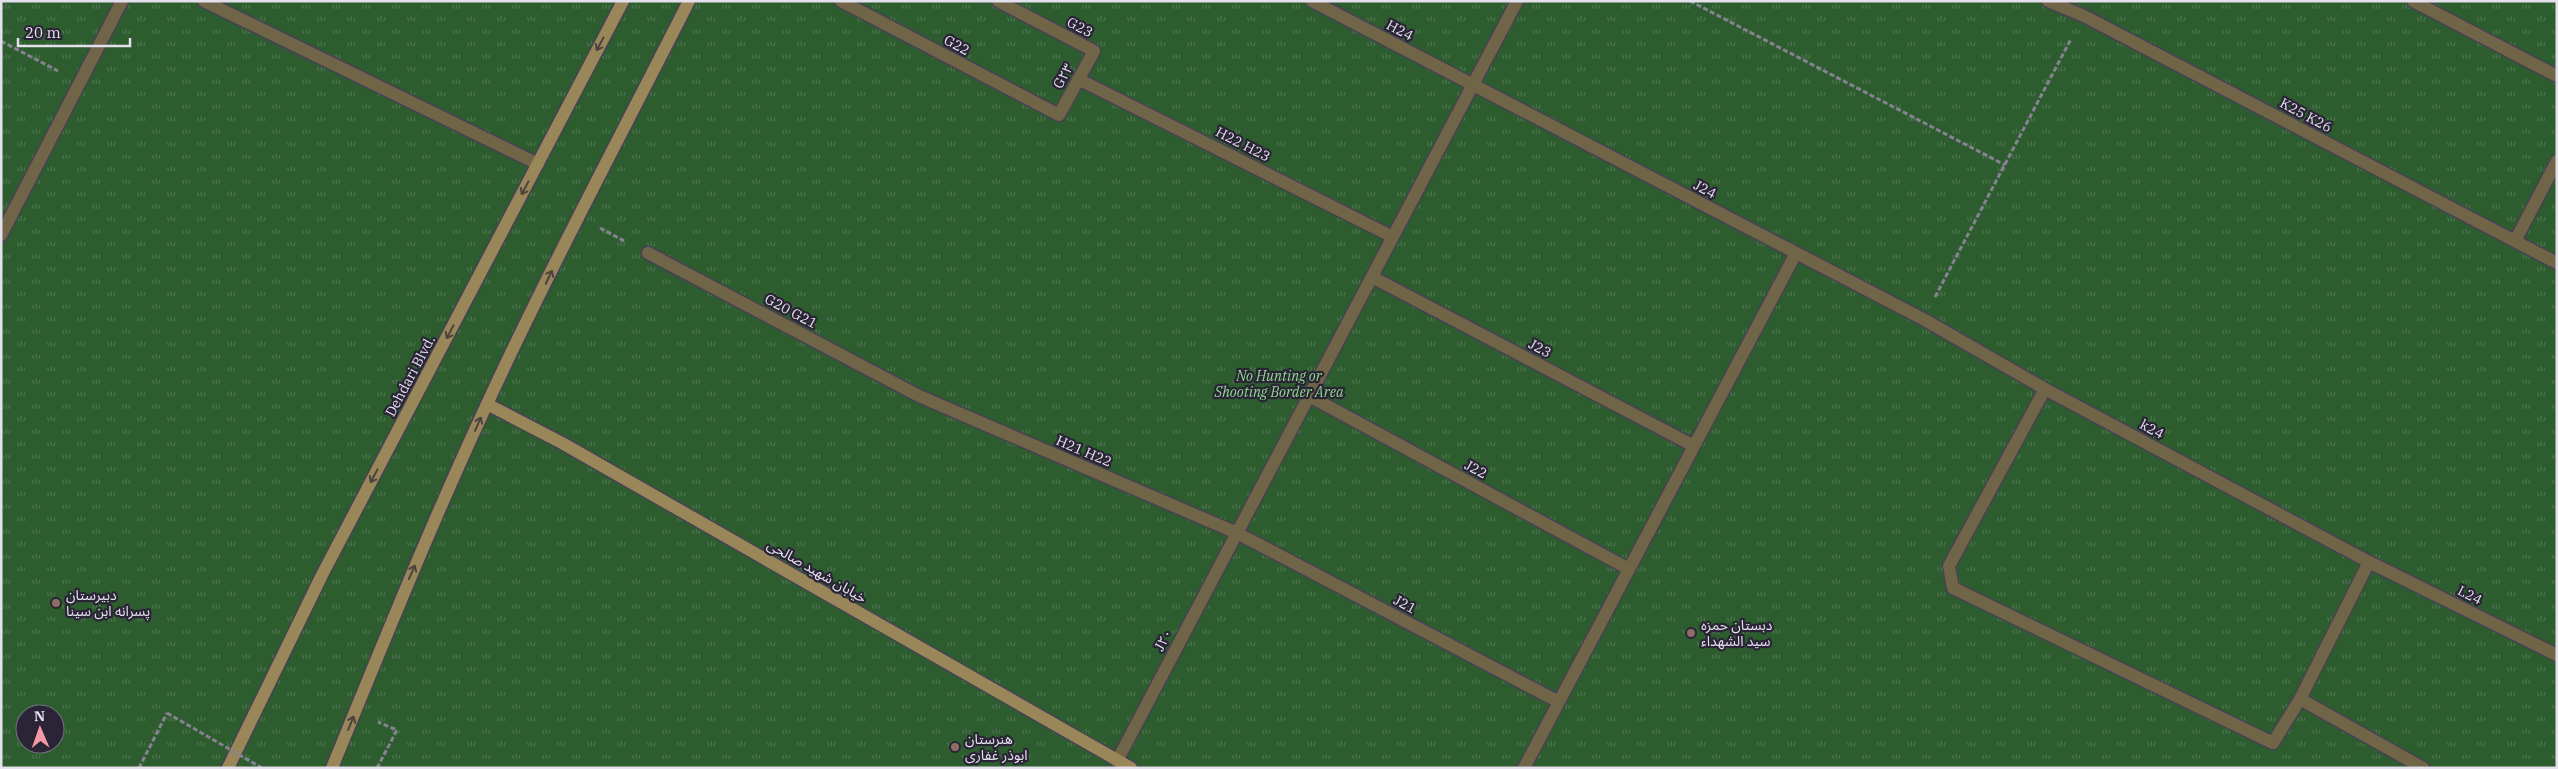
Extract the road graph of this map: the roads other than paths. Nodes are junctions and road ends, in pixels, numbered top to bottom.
1 (122, 1) edge
2 (204, 1) edge
3 (623, 1) edge
4 (689, 1) edge
5 (841, 1) edge
6 (998, 1) edge
7 (1312, 1) edge
8 (1517, 1) edge
9 (2048, 1) edge
10 (2413, 1) edge
11 (1094, 51) joint
12 (2557, 76) edge
13 (1078, 79) junction
14 (1473, 85) junction
15 (1059, 115) joint
16 (2557, 161) edge
17 (538, 164) junction
18 (1, 235) edge
19 (1393, 237) junction
20 (2515, 241) junction
21 (1796, 253) junction
22 (648, 254) road end
23 (2557, 263) edge
24 (1372, 277) junction
25 (1924, 320) joint
26 (2046, 389) junction
27 (919, 396) joint
28 (1309, 396) junction
29 (487, 404) junction
30 (1694, 446) junction
31 (1237, 534) junction
32 (2369, 562) junction
33 (1629, 569) junction
34 (2557, 655) edge
35 (2300, 699) junction
36 (1559, 702) junction
37 (1117, 761) junction
38 (228, 768) edge
39 (332, 768) edge
40 (1130, 768) edge
41 (1524, 768) edge
42 (2423, 768) edge

1 - 18 street
2 - 17 street
3 -> 17 main road, Dehdari Blvd.
29 -> 4 main road
5 - 15 street, G22
6 - 11 street, G23
7 - 14 street, H24
8 - 14 street, J۲۰
9 - 20 street, K25 K26
10 - 12 street
11 - 13 street, G۲۳
13 - 15 street, G۲۳
13 - 19 street, H22 H23
14 - 19 street, J۲۰
14 - 21 street, J24
16 - 20 street
17 -> 38 main road, Dehdari Blvd.
19 - 24 street, J۲۰
20 - 23 street, K25 K26
21 - 25 street, J24
21 - 30 street
22 - 27 street, G20 G21
24 - 28 street, J۲۰
24 - 30 street, J23
25 - 26 street, k24
26 - 32 street, k24
26 - 35 street
27 - 31 street, H21 H22
28 - 31 street, J۲۰
28 - 33 street, J22
29 - 37 main road, خیابان شهید صالحی
39 -> 29 main road
30 - 33 street
31 - 36 street, J21
31 - 37 street, J۲۰
32 - 34 street, L24
32 - 35 street
33 - 36 street
35 - 42 street
36 - 41 street
37 - 40 main road, خیابان شهید صالحی

